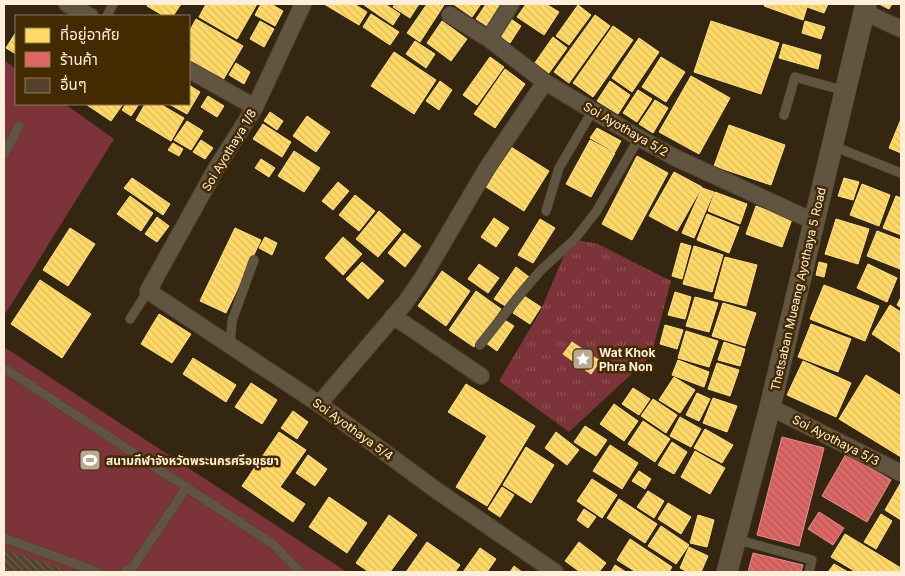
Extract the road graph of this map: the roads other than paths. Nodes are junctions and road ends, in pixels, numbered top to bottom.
1 (67, 4) edge
2 (303, 4) edge
3 (511, 4) edge
4 (865, 8) edge
5 (88, 15) edge
6 (450, 15) dead end
7 (901, 29) edge
8 (489, 39) junction
9 (190, 71) edge
10 (545, 82) junction
11 (845, 91) junction
12 (255, 107) junction
13 (593, 110) junction
14 (784, 115) dead end
15 (19, 126) dead end
16 (640, 138) junction
17 (832, 146) junction
18 (4, 154) edge
19 (901, 173) edge
20 (546, 211) dead end
21 (815, 222) junction
22 (254, 260) dead end
23 (148, 291) junction
24 (393, 316) junction
25 (130, 319) dead end
26 (480, 345) dead end
27 (230, 346) junction
28 (4, 368) edge
29 (481, 376) dead end
30 (319, 404) junction
31 (770, 406) junction
32 (901, 474) edge
33 (187, 487) junction
34 (4, 538) edge
35 (735, 539) junction
36 (98, 572) edge
37 (125, 572) edge
38 (300, 572) edge
39 (555, 572) edge
40 (727, 572) edge
41 (809, 572) edge

1 - 5 street
2 - 12 street, Soi Ayothaya 1/8
3 - 8 street
4 - 7 street
4 - 11 street, Thetsaban Mueang Ayothaya 5 Road
6 - 8 street, Soi Ayothaya 5/2
8 - 10 street, Soi Ayothaya 5/2
9 - 12 street
10 - 13 street, Soi Ayothaya 5/2
10 - 24 street
11 - 14 lane
11 - 17 street, Thetsaban Mueang Ayothaya 5 Road
12 - 23 street, Soi Ayothaya 1/8
13 - 16 street, Soi Ayothaya 5/2
13 - 20 lane
15 - 18 lane
16 - 21 street, Soi Ayothaya 5/2
16 - 26 lane
17 - 19 lane
17 - 21 street, Thetsaban Mueang Ayothaya 5 Road
21 - 31 street, Thetsaban Mueang Ayothaya 5 Road
22 - 27 lane
23 - 25 lane
23 - 27 street, Soi Ayothaya 5/4
24 - 29 street
24 - 30 street
27 - 30 street, Soi Ayothaya 5/4
28 - 33 lane
30 - 39 street, Soi Ayothaya 5/4
31 - 32 street, Soi Ayothaya 5/3
31 - 35 street, Thetsaban Mueang Ayothaya 5 Road
33 - 37 lane
33 - 38 lane
34 - 36 lane
35 - 40 street, Thetsaban Mueang Ayothaya 5 Road
35 - 41 lane

